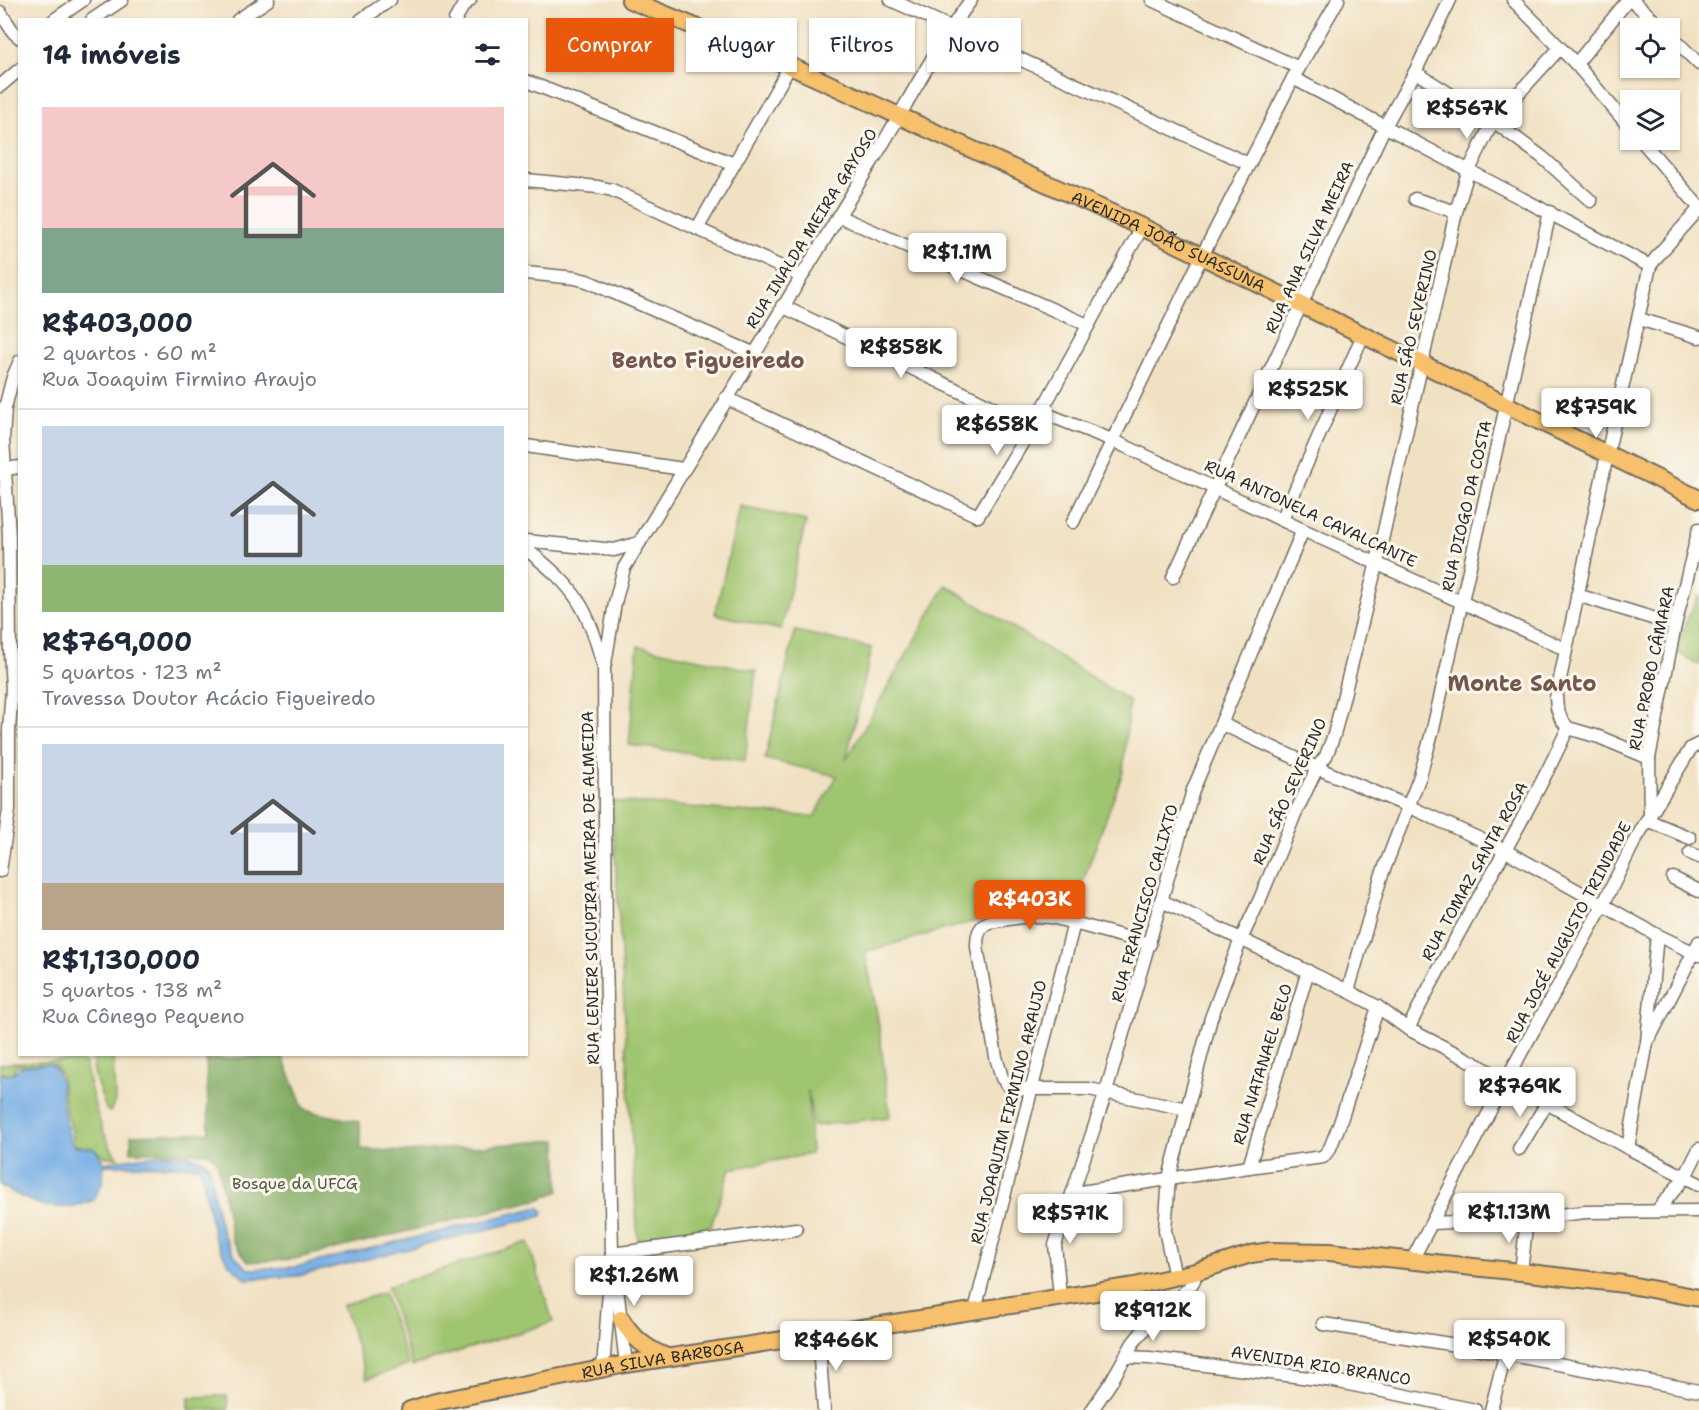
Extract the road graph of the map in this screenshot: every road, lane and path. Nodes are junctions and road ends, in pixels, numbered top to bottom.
1 (83, 0) edge
2 (122, 0) edge
3 (268, 0) edge
4 (390, 0) edge
5 (630, 0) edge
6 (891, 0) edge
7 (971, 0) edge
8 (1152, 0) edge
9 (1338, 0) edge
10 (1450, 0) edge
11 (1513, 0) edge
12 (1630, 0) edge
13 (466, 3) edge
14 (0, 12) edge
15 (57, 18) edge
16 (95, 18) edge
17 (241, 18) edge
18 (364, 18) edge
19 (456, 18) edge
20 (468, 18) edge
21 (931, 18) edge
22 (958, 18) edge
23 (1651, 18) edge
24 (686, 23) edge
25 (18, 37) edge
26 (1680, 46) edge
27 (1559, 49) junction
28 (1021, 59) edge
29 (1576, 64) junction
30 (1699, 64) edge
31 (797, 69) edge
32 (927, 69) edge
33 (18, 71) edge
34 (787, 72) edge
35 (1415, 72) junction
36 (1296, 73) junction
37 (528, 82) edge
38 (0, 86) edge
39 (900, 116) junction
40 (1620, 116) edge
41 (1493, 121) junction
42 (1385, 126) junction
43 (1650, 150) edge
44 (734, 164) junction
45 (1249, 164) junction
46 (1468, 172) junction
47 (528, 180) edge
48 (1414, 198) dead end
49 (1591, 201) dead end
50 (1699, 208) edge
51 (1456, 212) junction
52 (1550, 212) junction
53 (838, 216) junction
54 (1142, 227) junction
55 (697, 229) junction
56 (1202, 256) junction
57 (1650, 266) junction
58 (528, 273) edge
59 (801, 276) junction
60 (1300, 305) junction
61 (782, 306) junction
62 (1639, 319) junction
63 (1088, 325) junction
64 (1363, 335) junction
65 (1699, 337) edge
66 (753, 353) junction
67 (1422, 364) junction
68 (18, 366) edge
69 (726, 398) junction
70 (1506, 403) junction
71 (1041, 412) junction
72 (1032, 426) junction
73 (1112, 440) junction
74 (528, 446) edge
75 (1607, 455) junction
76 (18, 467) edge
77 (683, 469) junction
78 (2, 471) edge
79 (1216, 487) junction
80 (1699, 499) edge
81 (1282, 520) junction
82 (1073, 522) dead end
83 (1699, 529) edge
84 (1303, 530) junction
85 (528, 541) edge
86 (560, 543) junction
87 (639, 543) junction
88 (614, 550) junction
89 (528, 551) edge
90 (1377, 562) junction
91 (549, 567) junction
92 (624, 568) junction
93 (1173, 577) dead end
94 (1577, 595) junction
95 (1461, 602) junction
96 (1675, 625) junction
97 (612, 628) junction
98 (594, 629) junction
99 (1565, 649) junction
100 (604, 668) junction
101 (18, 680) edge
102 (12, 690) junction
103 (1222, 724) junction
104 (1568, 728) junction
105 (1695, 746) edge
106 (1649, 758) junction
107 (1317, 768) junction
108 (1407, 806) junction
109 (1649, 818) junction
110 (1690, 838) dead end
111 (1506, 851) junction
112 (0, 871) edge
113 (1673, 878) dead end
114 (1699, 891) edge
115 (1162, 901) junction
116 (1603, 905) junction
117 (1074, 923) junction
118 (1657, 935) junction
119 (1241, 939) junction
120 (1150, 944) junction
121 (1697, 950) edge
122 (1308, 971) junction
123 (1348, 991) junction
124 (1378, 1007) junction
125 (1408, 1029) junction
126 (1647, 1042) junction
127 (1506, 1080) junction
128 (1032, 1088) junction
129 (1106, 1092) junction
130 (1547, 1103) junction
131 (1187, 1109) junction
132 (1628, 1148) junction
133 (1519, 1149) dead end
134 (1699, 1149) edge
135 (1249, 1167) junction
136 (1685, 1177) junction
137 (1169, 1178) junction
138 (1699, 1184) edge
139 (1074, 1193) junction
140 (1657, 1211) junction
141 (1699, 1211) edge
142 (1527, 1219) junction
143 (1432, 1223) junction
144 (796, 1229) dead end
145 (612, 1254) junction
146 (1411, 1262) junction
147 (1195, 1272) junction
148 (1521, 1272) junction
149 (1175, 1278) junction
150 (1060, 1296) junction
151 (1699, 1298) edge
152 (975, 1310) junction
153 (621, 1319) junction
154 (1323, 1324) dead end
155 (818, 1335) junction
156 (1505, 1354) junction
157 (668, 1357) junction
158 (1125, 1357) junction
159 (626, 1364) junction
160 (603, 1368) junction
161 (1699, 1391) edge
162 (435, 1406) edge
163 (410, 1410) edge
164 (824, 1410) edge
165 (1092, 1410) edge
166 (1475, 1410) edge
167 (1491, 1410) edge

1 - 15 street
2 - 16 street
3 - 17 street
4 - 18 street
5 - 24 main road, AVENIDA JOÃO SUASSUNA
6 - 21 street
7 - 22 street, RUA INALDA MEIRA GAYOSO
8 - 36 street
9 - 36 street
10 - 35 street, RUA ANA SILVA MEIRA
11 - 27 street
12 - 23 street
12 - 29 street
13 - 19 street
13 - 20 street
14 - 25 street
26 - 30 street
27 - 29 street
27 - 41 street, RUA SÃO SEVERINO
28 - 45 street
29 - 40 street
31 - 39 main road, AVENIDA JOÃO SUASSUNA
32 - 39 street, RUA INALDA MEIRA GAYOSO
33 - 38 street
34 - 44 street
35 - 41 street
35 - 42 street, RUA ANA SILVA MEIRA
36 - 42 street
36 - 45 street
37 - 44 street
39 - 53 street, RUA INALDA MEIRA GAYOSO
39 - 54 main road, AVENIDA JOÃO SUASSUNA
41 - 46 street, RUA SÃO SEVERINO
41 - 49 street
42 - 46 street
42 - 60 street, RUA ANA SILVA MEIRA
43 - 50 street
44 - 55 street
45 - 56 street
46 - 51 street, RUA SÃO SEVERINO
46 - 52 street
47 - 55 street
48 - 51 street
50 - 57 street
51 - 67 street, RUA SÃO SEVERINO
52 - 57 street
52 - 70 street, RUA DIOGO DA COSTA
53 - 59 street, RUA INALDA MEIRA GAYOSO
53 - 63 street
54 - 56 main road, AVENIDA JOÃO SUASSUNA
54 - 63 street
55 - 59 street
56 - 60 main road, AVENIDA JOÃO SUASSUNA
56 - 73 street
57 - 62 street
58 - 66 street
59 - 61 street, RUA INALDA MEIRA GAYOSO
60 - 64 main road, AVENIDA JOÃO SUASSUNA
60 - 79 street, RUA ANA SILVA MEIRA
61 - 66 street, RUA INALDA MEIRA GAYOSO
61 - 72 street
62 - 65 street
62 - 75 street
63 - 71 street
64 - 67 main road, AVENIDA JOÃO SUASSUNA
64 - 81 street
66 - 69 street, RUA INALDA MEIRA GAYOSO
67 - 70 main road, AVENIDA JOÃO SUASSUNA
67 - 90 street, RUA SÃO SEVERINO
68 - 78 street
69 - 72 street
69 - 77 street, RUA INALDA MEIRA GAYOSO
70 - 75 main road, AVENIDA JOÃO SUASSUNA
70 - 95 street, RUA DIOGO DA COSTA
71 - 72 street
71 - 73 street, RUA ANTONELA CAVALCANTE
73 - 79 street, RUA ANTONELA CAVALCANTE
73 - 82 street
74 - 77 street
75 - 80 main road, AVENIDA JOÃO SUASSUNA
75 - 94 street
76 - 78 street
77 - 87 street, RUA INALDA MEIRA GAYOSO
78 - 102 street
79 - 81 street, RUA ANTONELA CAVALCANTE
79 - 93 street, RUA ANA SILVA MEIRA
81 - 84 street, RUA ANTONELA CAVALCANTE
83 - 96 street, RUA PROBO CÂMARA
84 - 90 street, RUA ANTONELA CAVALCANTE
84 - 103 street, RUA FRANCISCO CALIXTO
85 - 86 street
86 - 88 street
86 - 91 street
87 - 88 street
87 - 92 street, RUA INALDA MEIRA GAYOSO
88 - 92 street
89 - 91 street, RUA LENIER SUCUPIRA MEIRA DE ALMEIDA
90 - 95 street, RUA ANTONELA CAVALCANTE
90 - 107 street, RUA SÃO SEVERINO
91 - 98 street, RUA LENIER SUCUPIRA MEIRA DE ALMEIDA
92 - 97 street, RUA INALDA MEIRA GAYOSO
94 - 96 street
94 - 99 street
95 - 99 street, RUA ANTONELA CAVALCANTE
95 - 108 street, RUA DIOGO DA COSTA
96 - 106 street, RUA PROBO CÂMARA
97 - 98 street
97 - 100 street, RUA INALDA MEIRA GAYOSO
98 - 100 street, RUA LENIER SUCUPIRA MEIRA DE ALMEIDA
99 - 104 street
100 - 145 street, RUA LENIER SUCUPIRA MEIRA DE ALMEIDA
101 - 102 street
102 - 112 street
103 - 107 street
103 - 115 street, RUA FRANCISCO CALIXTO
104 - 106 street
104 - 111 street, RUA TOMAZ SANTA ROSA
105 - 109 street, RUA JOSÉ AUGUSTO TRINDADE
106 - 109 street, RUA PROBO CÂMARA
107 - 108 street
107 - 119 street, RUA SÃO SEVERINO
108 - 111 street
108 - 123 street, RUA DIOGO DA COSTA
109 - 110 street
109 - 116 street, RUA JOSÉ AUGUSTO TRINDADE
111 - 116 street
111 - 125 street, RUA TOMAZ SANTA ROSA
113 - 114 street
115 - 119 street
115 - 120 street, RUA FRANCISCO CALIXTO
116 - 118 street
116 - 127 street, RUA JOSÉ AUGUSTO TRINDADE
117 - 120 street
117 - 128 street, RUA JOAQUIM FIRMINO ARAUJO
117 - 128 street
118 - 121 street
118 - 126 street
119 - 122 street
119 - 131 street, RUA SÃO SEVERINO
120 - 129 street, RUA FRANCISCO CALIXTO
121 - 126 street
122 - 123 street
122 - 135 street, RUA NATANAEL BELO
123 - 124 street
124 - 125 street
124 - 135 street
125 - 127 street
126 - 132 street
127 - 130 street
127 - 143 street, RUA JOSÉ AUGUSTO TRINDADE
128 - 129 street
128 - 152 street, RUA JOAQUIM FIRMINO ARAUJO
129 - 131 street
129 - 139 street, RUA FRANCISCO CALIXTO
130 - 132 street
130 - 133 street
131 - 137 street, RUA SÃO SEVERINO
132 - 136 street
134 - 136 street
135 - 137 street
136 - 138 street
136 - 140 street
137 - 139 street
137 - 149 street, RUA SÃO SEVERINO
139 - 150 street, RUA FRANCISCO CALIXTO
140 - 141 street
140 - 142 street
142 - 143 street
142 - 148 street
143 - 146 street, RUA JOSÉ AUGUSTO TRINDADE
144 - 145 street
145 - 153 street, RUA LENIER SUCUPIRA MEIRA DE ALMEIDA
145 - 160 street, RUA LENIER SUCUPIRA MEIRA DE ALMEIDA
146 - 147 main road, RUA SILVA BARBOSA
146 - 148 main road, RUA SILVA BARBOSA
147 - 149 main road, RUA SILVA BARBOSA
147 - 158 street
148 - 151 main road, RUA SILVA BARBOSA
149 - 150 main road, RUA SILVA BARBOSA
150 - 152 main road, RUA SILVA BARBOSA
152 - 155 main road, RUA SILVA BARBOSA
153 - 157 main road
153 - 159 street, RUA LENIER SUCUPIRA MEIRA DE ALMEIDA
154 - 156 street
155 - 157 main road, RUA SILVA BARBOSA
155 - 164 street
156 - 161 street
156 - 167 street
157 - 159 main road, RUA SILVA BARBOSA
158 - 165 street
158 - 166 street, AVENIDA RIO BRANCO
159 - 160 main road, RUA SILVA BARBOSA
160 - 162 main road, RUA SILVA BARBOSA
162 - 163 main road, RUA SILVA BARBOSA

